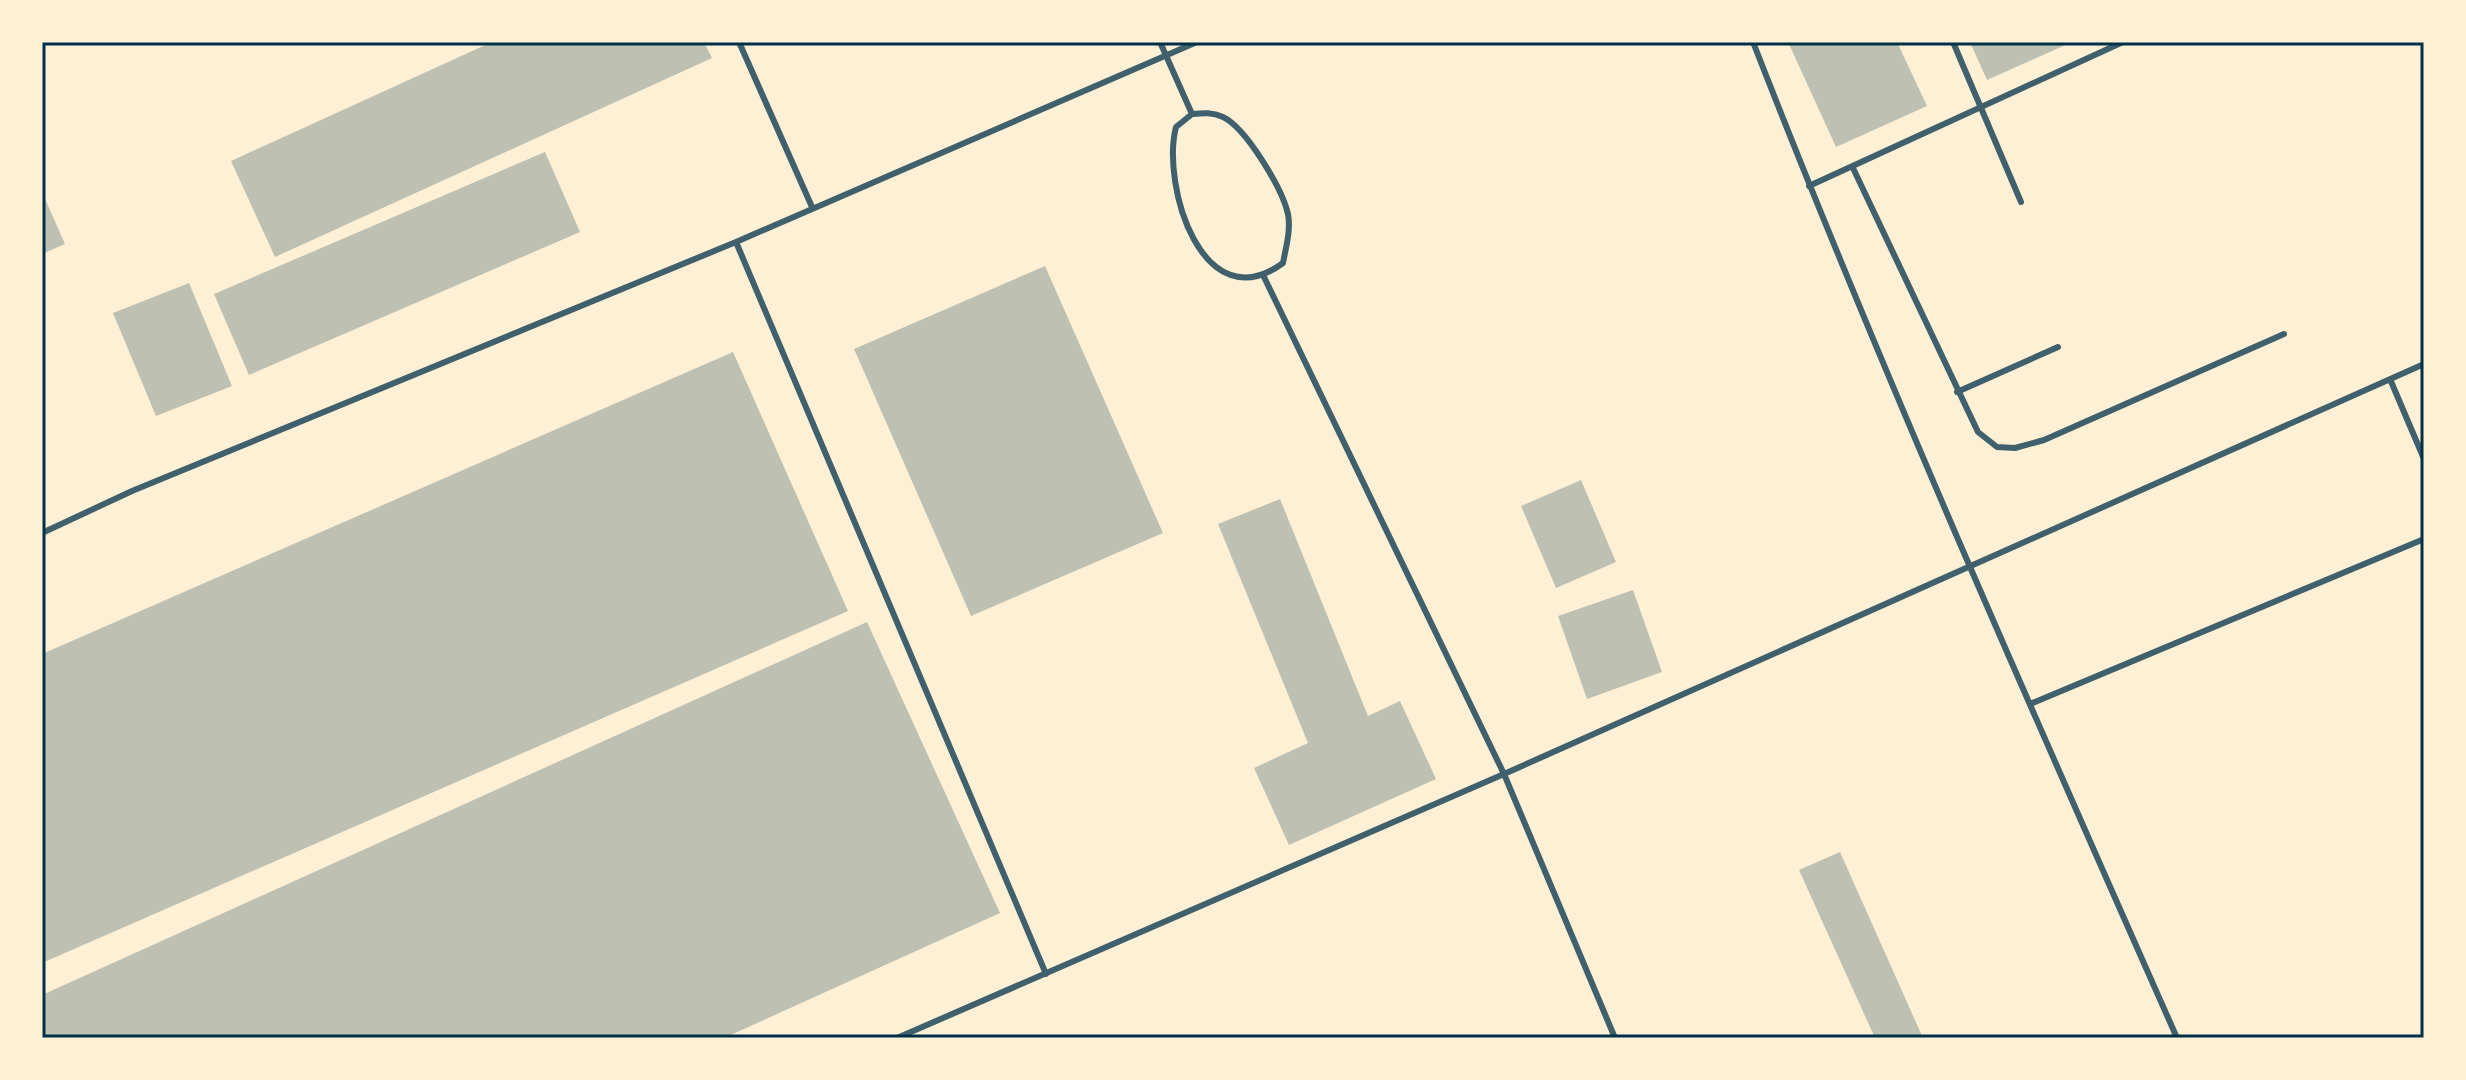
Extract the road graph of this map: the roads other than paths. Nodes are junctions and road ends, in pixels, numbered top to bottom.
1 (739, 42) edge
2 (1160, 42) edge
3 (1197, 42) edge
4 (1753, 42) edge
5 (1953, 42) edge
6 (2123, 42) edge
7 (1166, 56) junction
8 (1981, 107) junction
9 (1192, 114) junction
10 (1853, 168) junction
11 (1809, 186) junction
12 (2021, 202) dead end
13 (812, 207) junction
14 (736, 242) junction
15 (1264, 277) junction
16 (2284, 334) dead end
17 (2058, 347) dead end
18 (2424, 364) edge
19 (2390, 379) junction
20 (1957, 392) junction
21 (2424, 459) edge
22 (42, 533) edge
23 (2424, 539) edge
24 (1968, 565) junction
25 (2030, 704) junction
26 (1504, 774) junction
27 (1046, 974) junction
28 (897, 1038) edge
29 (1615, 1038) edge
30 (2177, 1038) edge

1 - 13 lane
2 - 7 lane
3 - 7 lane
4 - 11 lane
5 - 8 lane
6 - 8 lane
7 - 9 lane
7 - 13 lane
8 - 10 lane
8 - 12 lane
9 - 15 lane
9 - 15 lane
10 - 11 lane
10 - 20 lane
11 - 24 lane
13 - 14 lane
14 - 22 lane
14 - 27 lane
15 - 26 lane
16 - 20 lane
17 - 20 lane
18 - 19 lane
19 - 21 lane
19 - 24 lane
23 - 25 lane
24 - 25 lane
24 - 26 lane
25 - 30 lane
26 - 27 lane
26 - 29 lane
27 - 28 lane

